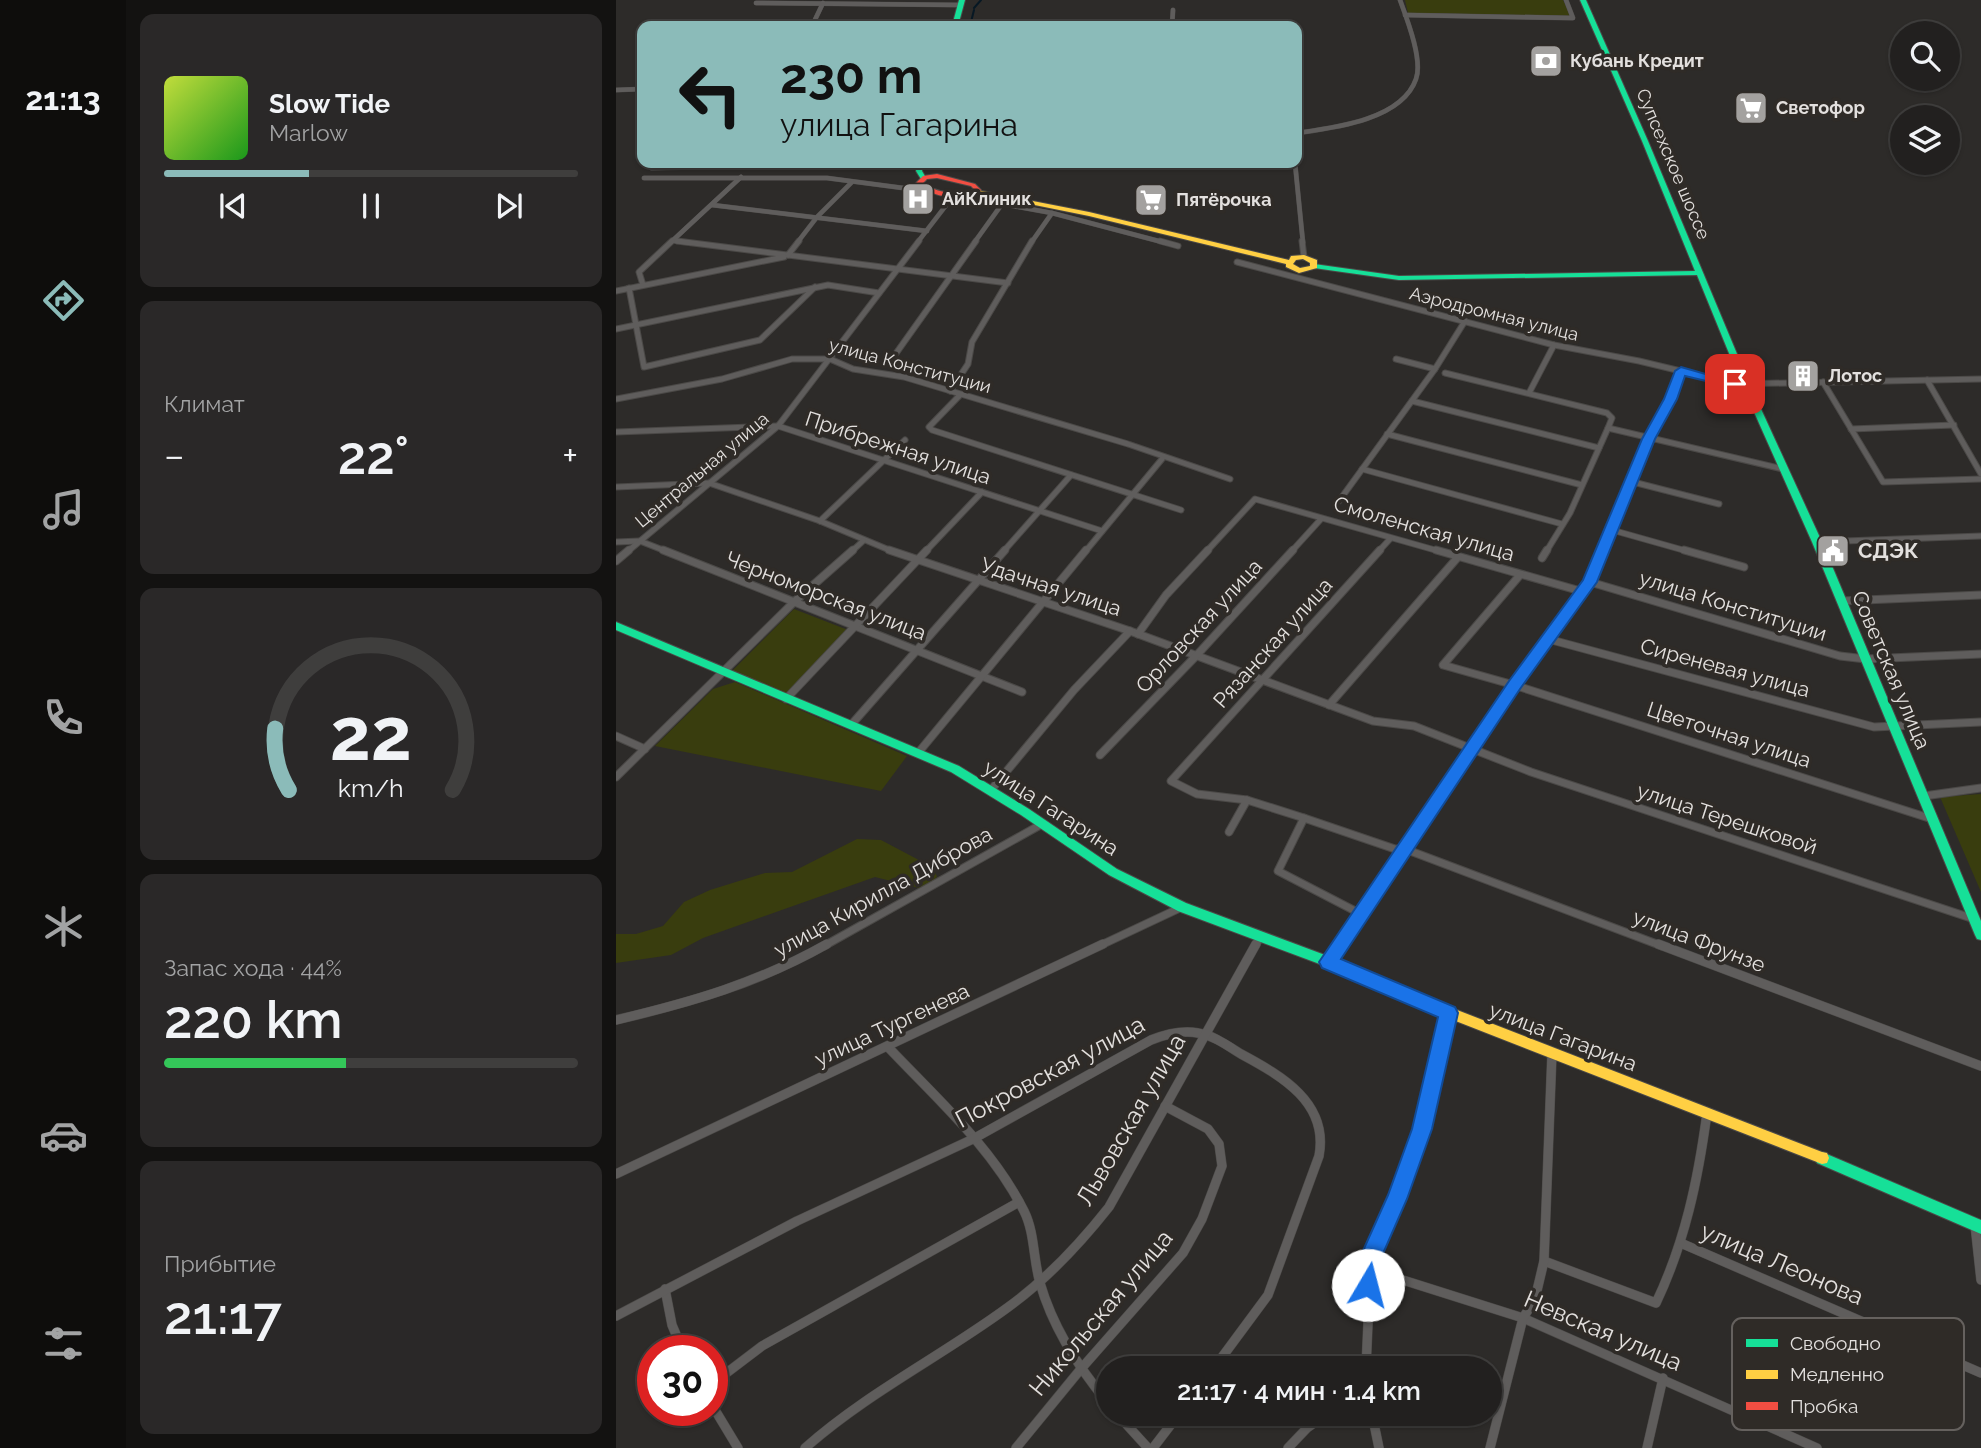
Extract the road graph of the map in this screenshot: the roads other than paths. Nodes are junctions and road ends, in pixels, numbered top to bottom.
1 (1400, 0) edge
2 (1566, 0) edge
3 (1583, 0) edge
4 (757, 2) dead end
5 (822, 3) junction
6 (962, 3) edge
7 (1173, 10) dead end
8 (1405, 15) junction
9 (814, 21) edge
10 (957, 21) edge
11 (1172, 21) edge
12 (637, 89) edge
13 (616, 90) edge
14 (1302, 132) edge
15 (650, 168) edge
16 (919, 168) edge
17 (1296, 168) edge
18 (741, 177) junction
19 (921, 181) junction
20 (852, 182) junction
21 (976, 192) junction
22 (954, 195) junction
23 (989, 195) junction
24 (1002, 204) junction
25 (712, 205) junction
26 (1052, 213) junction
27 (817, 217) junction
28 (927, 231) junction
29 (675, 241) junction
30 (1178, 246) dead end
31 (788, 255) junction
32 (1304, 257) junction
33 (1237, 262) dead end
34 (1289, 262) junction
35 (1314, 267) junction
36 (896, 271) junction
37 (1700, 272) junction
38 (950, 278) junction
39 (1008, 283) junction
40 (643, 285) junction
41 (815, 286) junction
42 (629, 288) junction
43 (616, 290) edge
44 (879, 293) junction
45 (1465, 321) junction
46 (634, 325) junction
47 (616, 329) edge
48 (1729, 343) joint
49 (1554, 345) junction
50 (830, 359) junction
51 (892, 359) dead end
52 (1396, 359) dead end
53 (1435, 369) junction
54 (1681, 371) junction
55 (1445, 373) dead end
56 (1981, 379) edge
57 (1927, 380) junction
58 (1823, 382) junction
59 (1746, 384) junction
60 (950, 391) junction
61 (1529, 393) junction
62 (960, 395) junction
63 (616, 398) edge
64 (1412, 401) junction
65 (1954, 425) junction
66 (778, 426) junction
67 (1608, 428) junction
68 (1851, 429) junction
69 (616, 432) edge
70 (1387, 434) junction
71 (1648, 439) junction
72 (905, 440) dead end
73 (1599, 448) junction
74 (884, 459) junction
75 (1162, 459) junction
76 (1362, 469) junction
77 (1783, 469) junction
78 (1071, 475) junction
79 (1981, 476) edge
80 (1230, 479) dead end
81 (1633, 482) junction
82 (709, 483) junction
83 (1582, 485) junction
84 (616, 488) edge
85 (982, 492) junction
86 (1133, 494) junction
87 (1339, 501) dead end
88 (1720, 504) dead end
89 (1040, 510) junction
90 (1181, 510) dead end
91 (1321, 519) junction
92 (820, 522) junction
93 (1562, 524) junction
94 (1612, 530) junction
95 (1102, 531) junction
96 (1981, 536) edge
97 (1390, 538) junction
98 (640, 541) junction
99 (863, 541) junction
100 (616, 542) edge
101 (1817, 542) junction
102 (1458, 558) junction
103 (1542, 558) dead end
104 (616, 561) edge
105 (920, 561) junction
106 (1744, 567) dead end
107 (1520, 575) junction
108 (978, 582) junction
109 (1590, 582) junction
110 (1584, 592) junction
111 (1981, 595) edge
112 (1841, 601) junction
113 (794, 602) junction
114 (1044, 604) junction
115 (616, 626) edge
116 (856, 626) junction
117 (1134, 633) junction
118 (1548, 639) junction
119 (917, 650) junction
120 (1981, 654) edge
121 (1196, 656) junction
122 (1866, 659) junction
123 (723, 671) junction
124 (982, 676) junction
125 (1263, 681) junction
126 (1514, 685) junction
127 (1022, 692) dead end
128 (786, 699) junction
129 (1329, 705) junction
130 (1981, 722) edge
131 (851, 724) junction
132 (1894, 726) junction
133 (616, 736) edge
134 (645, 749) junction
135 (1470, 749) junction
136 (918, 753) junction
137 (1100, 755) dead end
138 (1181, 771) joint
139 (616, 777) edge
140 (1981, 788) edge
141 (991, 790) junction
142 (1924, 796) junction
143 (1247, 800) junction
144 (1304, 818) junction
145 (1933, 819) junction
146 (1042, 824) junction
147 (1229, 832) dead end
148 (1405, 849) junction
149 (1182, 907) junction
150 (1361, 914) junction
151 (1974, 919) junction
152 (1981, 935) edge
153 (1261, 936) junction
154 (1329, 962) junction
155 (1448, 1013) junction
156 (616, 1020) edge
157 (1205, 1034) junction
158 (887, 1047) junction
159 (1552, 1053) junction
160 (1981, 1066) edge
161 (1165, 1106) junction
162 (1707, 1113) junction
163 (973, 1139) junction
164 (616, 1174) edge
165 (1019, 1202) junction
166 (1978, 1225) edge
167 (1682, 1244) junction
168 (1544, 1261) junction
169 (1368, 1269) junction
170 (1981, 1280) edge
171 (1040, 1281) junction
172 (666, 1289) junction
173 (616, 1316) edge
174 (1523, 1318) junction
175 (1854, 1318) edge
176 (677, 1335) edge
177 (1223, 1356) edge
178 (1367, 1356) edge
179 (1964, 1366) edge
180 (1080, 1370) junction
181 (728, 1372) edge
182 (1981, 1373) edge
183 (1664, 1378) junction
184 (1096, 1389) edge
185 (1732, 1409) edge
186 (725, 1426) edge
187 (1129, 1426) edge
188 (1169, 1426) edge
189 (1310, 1426) edge
190 (1373, 1426) edge
191 (1777, 1430) edge
192 (738, 1448) edge
193 (805, 1448) edge
194 (1016, 1448) edge
195 (1150, 1448) edge
196 (1288, 1448) edge
197 (1378, 1448) edge
198 (1490, 1448) edge
199 (1647, 1448) edge
200 (1816, 1448) edge

1 - 8 street
2 - 8 street
3 - 37 street, Супсехское шоссе
4 - 5 street
5 - 6 street
5 - 9 street
6 - 10 street
7 - 11 street
8 - 14 street
12 - 13 street
15 - 18 street
16 - 19 street
17 - 32 street
18 - 20 street
18 - 25 street
19 - 20 street
19 - 21 street
19 - 22 street
20 - 27 street
21 - 22 street
21 - 23 street
22 - 28 street, Центральная улица
23 - 24 street
23 - 34 street
24 - 26 street
24 - 38 street
25 - 27 street
25 - 29 street
26 - 30 street
26 - 39 street
27 - 28 street
27 - 31 street
28 - 36 street, Центральная улица
29 - 31 street
29 - 40 street
31 - 36 street
31 - 40 street
32 - 34 street
32 - 35 street
33 - 45 street, Аэродромная улица
34 - 35 street
35 - 37 street
36 - 38 street
36 - 44 street, Центральная улица
37 - 48 street, Супсехское шоссе
38 - 39 street
38 - 51 street
39 - 60 street
40 - 42 street
41 - 44 street
41 - 46 street
41 - 46 street
42 - 43 street
42 - 46 street
44 - 50 street, Центральная улица
45 - 49 street, Аэродромная улица
45 - 53 street
46 - 47 street
48 - 59 street, Советская улица
49 - 54 street, Аэродромная улица
49 - 61 street
50 - 60 street, улица Конституции
50 - 63 street, улица Конституции
50 - 66 street, Центральная улица
52 - 53 street
53 - 64 street
54 - 59 street, Аэродромная улица
54 - 71 street
55 - 61 street
56 - 57 street, Аэродромная улица
57 - 58 street, Аэродромная улица
57 - 65 street
58 - 59 street, Аэродромная улица
58 - 68 street
59 - 77 street, Советская улица
60 - 62 street, улица Конституции
61 - 67 street
62 - 75 street, улица Конституции
62 - 78 street
64 - 70 street
64 - 73 street
65 - 68 street
65 - 79 street
66 - 69 street, Прибрежная улица
66 - 74 street, Прибрежная улица
66 - 82 street, Центральная улица
67 - 71 street
67 - 73 street
68 - 79 street
70 - 76 street
70 - 83 street
71 - 77 street
71 - 81 street
72 - 74 street
73 - 83 street
74 - 85 street, Прибрежная улица
74 - 92 street
75 - 80 street, улица Конституции
75 - 86 street
76 - 87 street
76 - 93 street
77 - 101 street, Советская улица
78 - 86 street
78 - 89 street
81 - 88 street
81 - 94 street
82 - 84 street, Удачная улица
82 - 92 street, Удачная улица
82 - 98 street, Центральная улица
83 - 93 street
85 - 89 street, Прибрежная улица
85 - 105 street
86 - 90 street
86 - 95 street
89 - 95 street, Прибрежная улица
89 - 108 street
91 - 97 street, Смоленская улица
91 - 117 street, Смоленская улица
91 - 121 street, Орловская улица
92 - 99 street, Удачная улица
93 - 103 street
94 - 106 street
94 - 109 street
95 - 114 street
96 - 101 street
97 - 102 street, Смоленская улица
97 - 125 street, Рязанская улица
98 - 100 street, Черноморская улица
98 - 104 street, Центральная улица
98 - 113 street, Черноморская улица
99 - 105 street, Удачная улица
99 - 113 street
101 - 112 street, Советская улица
102 - 107 street, Смоленская улица
102 - 129 street
105 - 108 street, Удачная улица
105 - 116 street
107 - 110 street, Смоленская улица
107 - 126 street, Цветочная улица
108 - 114 street, Удачная улица
108 - 119 street
109 - 110 street
109 - 122 street, улица Конституции
110 - 118 street
111 - 112 street
112 - 122 street, Советская улица
113 - 116 street, Черноморская улица
113 - 123 street
114 - 117 street, Удачная улица
114 - 124 street
115 - 123 street, улица Гагарина
116 - 119 street, Черноморская улица
116 - 128 street
117 - 121 street, Удачная улица
117 - 141 street
118 - 126 street
118 - 132 street, Сиреневая улица
119 - 124 street, Черноморская улица
119 - 131 street
120 - 122 street, улица Конституции
121 - 125 street, Удачная улица
121 - 137 street, Орловская улица
122 - 132 street, Советская улица
123 - 128 street, улица Гагарина
123 - 134 street
124 - 127 street, Черноморская улица
124 - 136 street
125 - 129 street, Удачная улица
125 - 138 street, Рязанская улица
126 - 135 street
126 - 145 street, Цветочная улица
128 - 131 street, улица Гагарина
129 - 135 street, Удачная улица
130 - 132 street, Сиреневая улица
131 - 136 street, улица Гагарина
132 - 142 street, Советская улица
133 - 134 street
134 - 139 street
135 - 148 street
135 - 151 street, улица Терешковой
136 - 141 street, улица Гагарина
138 - 143 street, улица Фрунзе
140 - 142 street
141 - 146 street, улица Гагарина
142 - 145 street, Советская улица
143 - 144 street, улица Фрунзе
143 - 147 street
144 - 148 street, улица Фрунзе
144 - 150 street
145 - 151 street, Советская улица
146 - 149 street, улица Гагарина
146 - 156 street, улица Кирилла Диброва
148 - 150 street
148 - 160 street, улица Фрунзе
149 - 153 street, улица Гагарина
149 - 158 street, улица Тургенева
150 - 154 street
151 - 152 street, Советская улица
153 - 154 street, улица Гагарина
153 - 157 street, Львовская улица
154 - 155 street, улица Гагарина
155 - 159 street, улица Гагарина
155 - 169 street
157 - 161 street, Львовская улица
157 - 163 street, Покровская улица
157 - 177 street, Покровская улица
158 - 163 street
158 - 164 street, улица Тургенева
159 - 162 street, улица Гагарина
159 - 168 street
161 - 171 street, Львовская улица
161 - 180 street, Никольская улица
162 - 166 street, улица Гагарина
162 - 167 street
163 - 165 street
163 - 172 street, Покровская улица
165 - 171 street
165 - 181 street
166 - 170 street
167 - 168 street
167 - 175 street, улица Леонова
168 - 174 street
169 - 174 street, Невская улица
169 - 178 street
171 - 180 street
171 - 193 street, Львовская улица
172 - 173 street, Покровская улица
172 - 176 street
174 - 183 street, Невская улица
174 - 198 street
179 - 182 street, улица Леонова
180 - 184 street
180 - 194 street, Никольская улица
183 - 185 street, Невская улица
183 - 199 street
186 - 192 street
187 - 195 street
188 - 195 street
189 - 196 street
190 - 197 street
191 - 200 street, Невская улица

